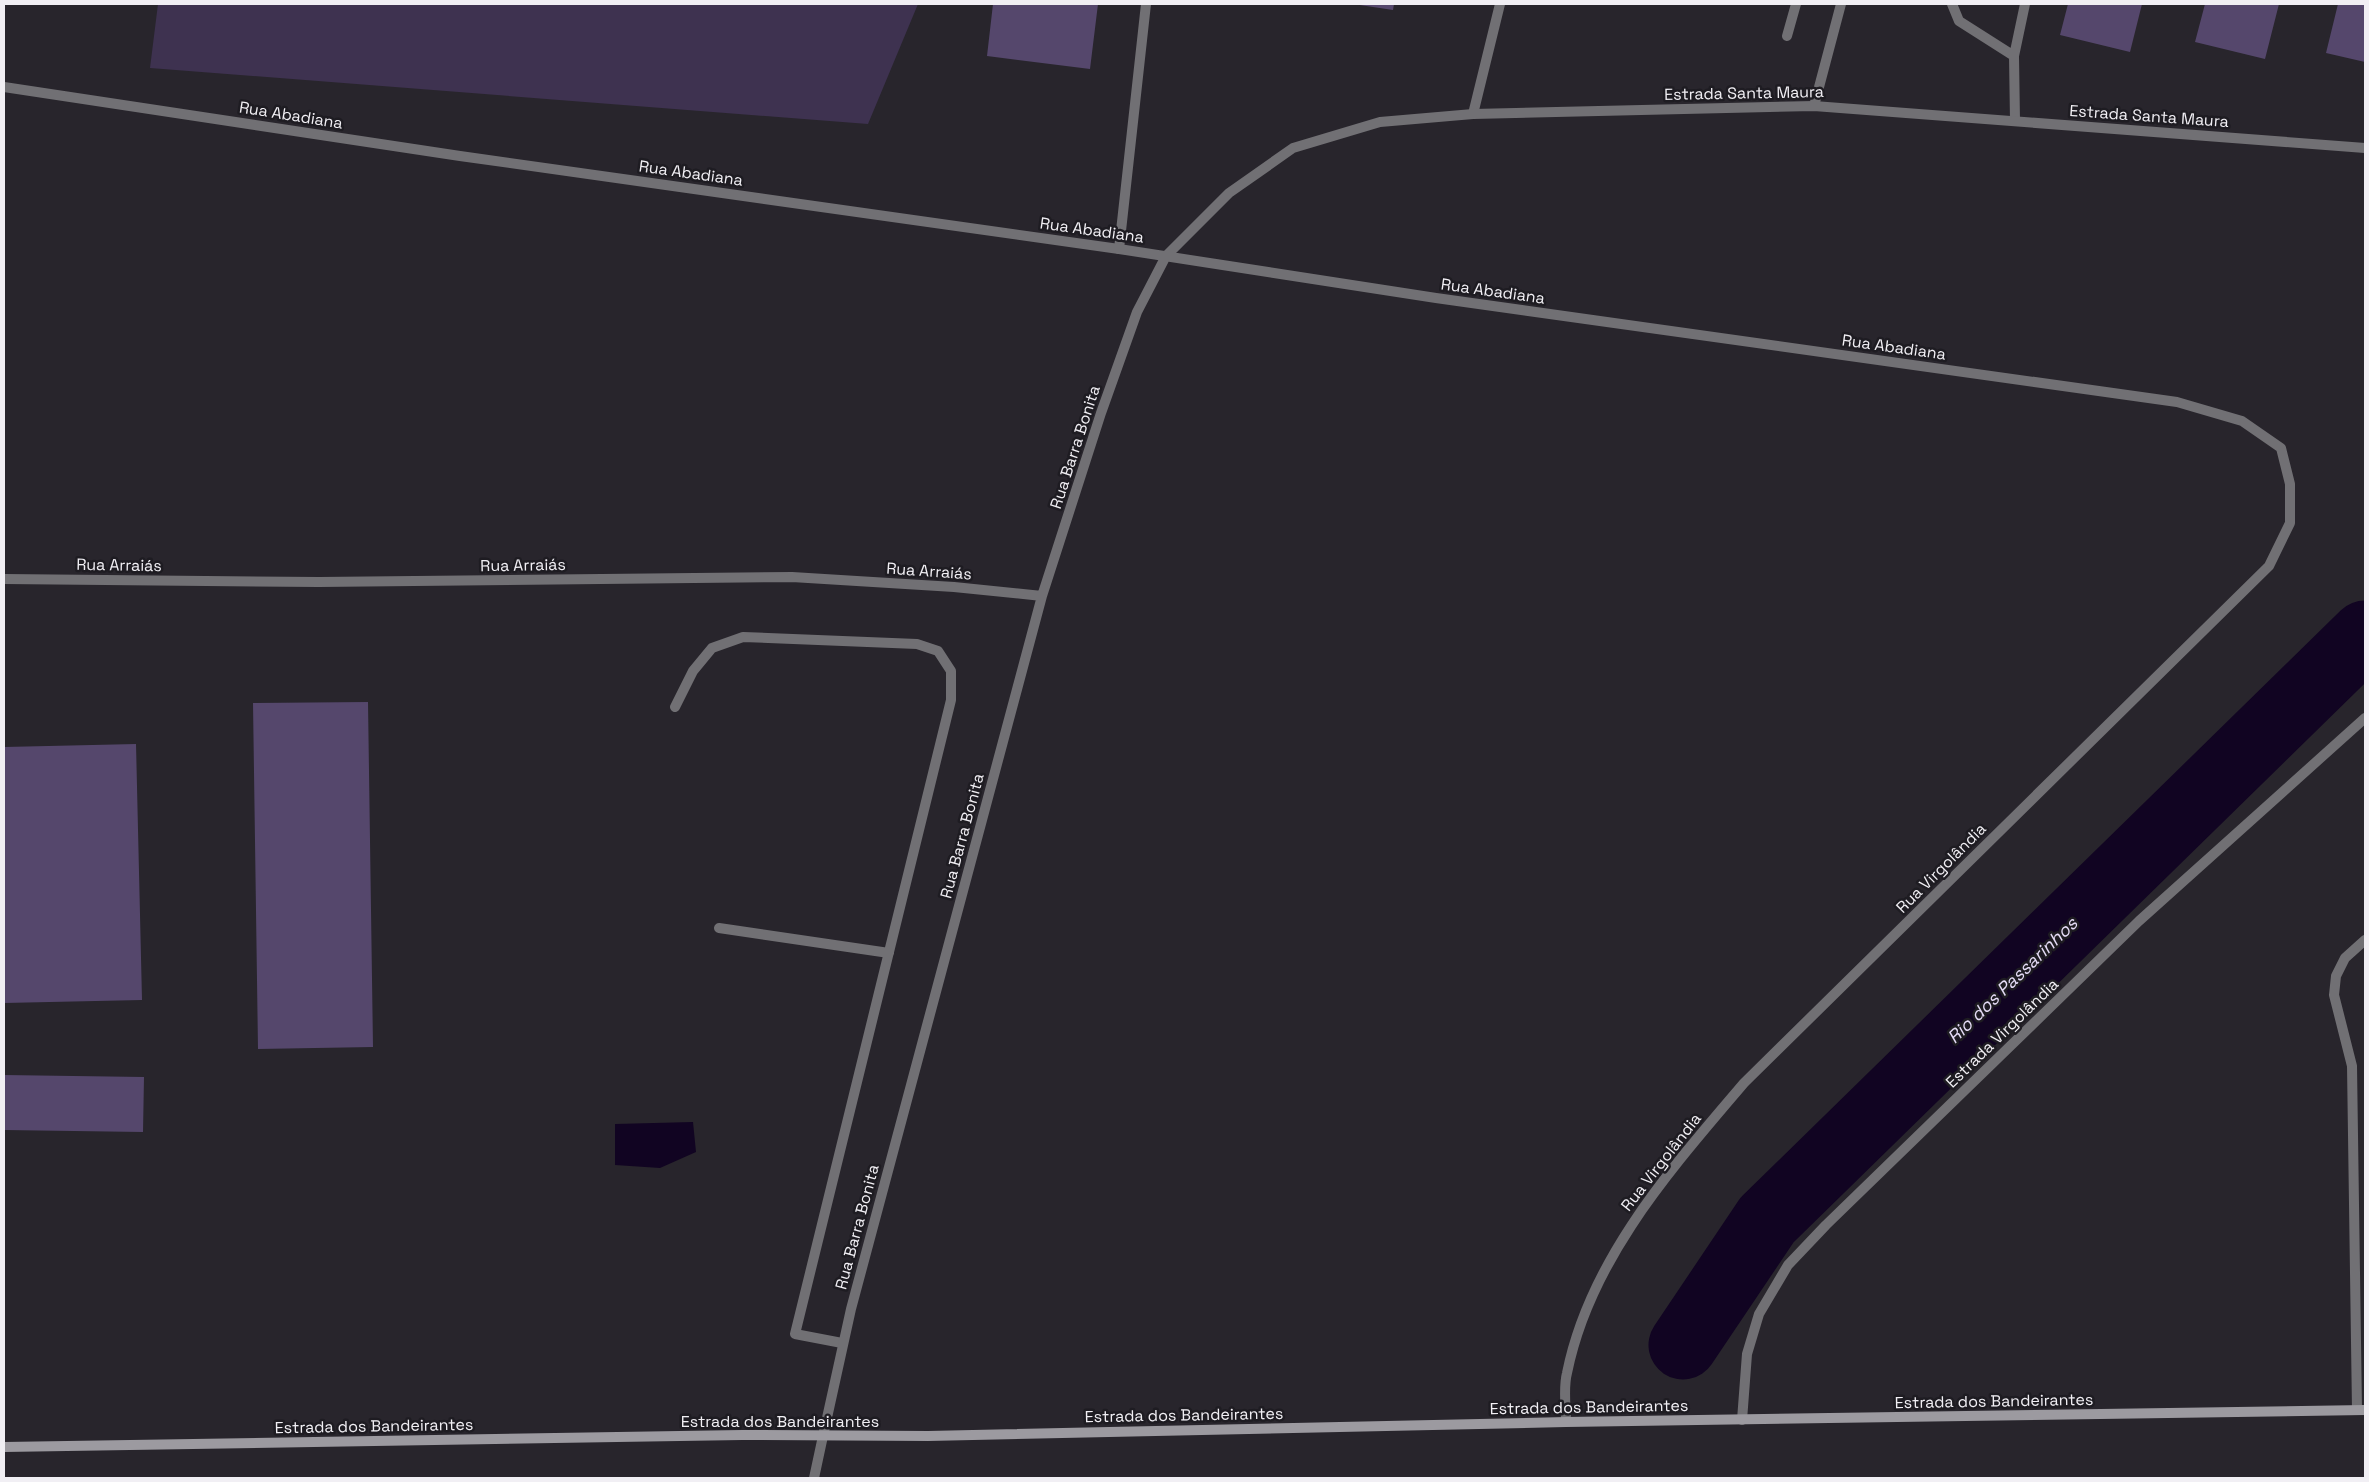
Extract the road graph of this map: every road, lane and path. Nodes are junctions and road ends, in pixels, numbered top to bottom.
1 (1146, 4) edge
2 (1500, 4) edge
3 (1796, 4) edge
4 (1841, 4) edge
5 (1952, 4) edge
6 (2025, 4) edge
7 (1787, 36) dead end
8 (2014, 56) junction
9 (4, 87) edge
10 (1814, 106) junction
11 (1473, 114) junction
12 (2015, 121) junction
13 (2365, 148) edge
14 (1119, 248) junction
15 (1166, 256) junction
16 (2177, 402) joint
17 (4, 579) edge
18 (1042, 596) junction
19 (675, 707) dead end
20 (2365, 718) edge
21 (719, 928) dead end
22 (2365, 940) edge
23 (889, 953) junction
24 (842, 1343) junction
25 (2361, 1410) edge
26 (1742, 1420) junction
27 (1566, 1422) junction
28 (823, 1436) junction
29 (4, 1447) edge
30 (814, 1478) edge

1 - 14 street
2 - 11 street
3 - 7 street
4 - 10 street
5 - 8 street
6 - 8 street
8 - 12 street
9 - 14 street, Rua Abadiana
10 - 11 street, Estrada Santa Maura
10 - 12 street, Estrada Santa Maura
11 - 15 street, Estrada Santa Maura
12 - 13 street, Estrada Santa Maura
14 - 15 street, Rua Abadiana
15 - 16 street, Rua Abadiana
15 - 18 street, Rua Barra Bonita
16 - 27 street, Rua Virgolândia
17 - 18 street, Rua Arraiás
18 - 24 street, Rua Barra Bonita
19 - 23 street
20 - 26 street, Estrada Virgolândia
21 - 23 street
22 - 25 street
23 - 24 street
24 - 28 street, Rua Barra Bonita
25 - 26 main road, Estrada dos Bandeirantes
26 - 27 main road, Estrada dos Bandeirantes
27 - 28 main road, Estrada dos Bandeirantes
28 - 29 main road, Estrada dos Bandeirantes
28 - 30 street, Rua Barra Bonita

